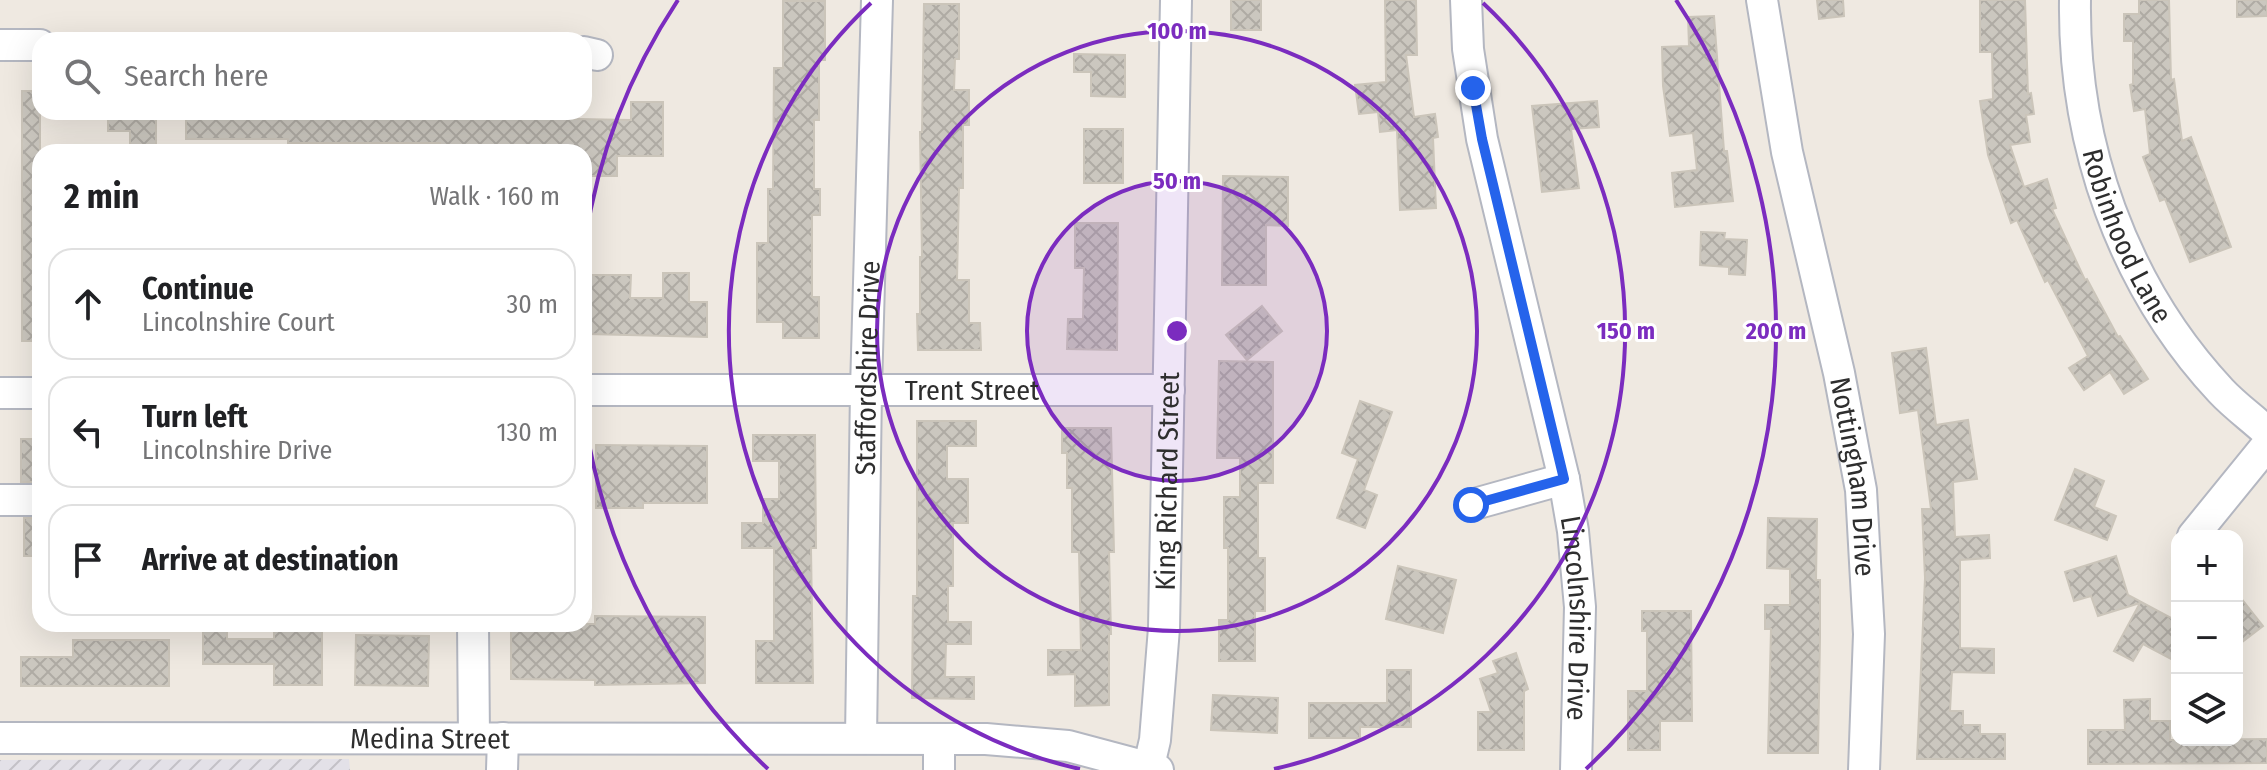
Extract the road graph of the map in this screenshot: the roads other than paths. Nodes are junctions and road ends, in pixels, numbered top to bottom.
1 (877, 0) edge
2 (1176, 0) edge
3 (1466, 0) edge
4 (1762, 0) edge
5 (2075, 0) edge
6 (0, 45) edge
7 (32, 45) edge
8 (866, 389) junction
9 (592, 390) edge
10 (1169, 390) junction
11 (0, 393) edge
12 (32, 393) edge
13 (2267, 432) edge
14 (2267, 445) edge
15 (1564, 479) junction
16 (0, 500) edge
17 (32, 500) edge
18 (1471, 505) dead end
19 (2198, 530) edge
20 (474, 632) edge
21 (0, 738) edge
22 (488, 738) junction
23 (861, 738) junction
24 (939, 739) junction
25 (1151, 769) edge
26 (502, 770) edge
27 (939, 770) edge
28 (1576, 770) edge
29 (1864, 770) edge

1 - 8 street, Staffordshire Drive
2 - 10 street, King Richard Street
3 - 15 street, Lincolnshire Drive
4 - 29 street, Nottingham Drive
5 - 13 street, Robinhood Lane
6 - 7 street
8 - 9 street, Trent Street
8 - 10 street, Trent Street
8 - 23 street, Staffordshire Drive
10 - 25 street, King Richard Street
11 - 12 street
14 - 19 street
15 - 18 street
15 - 28 street, Lincolnshire Drive
16 - 17 street
20 - 22 street
21 - 22 street, Medina Street
22 - 23 street, Medina Street
22 - 26 street
23 - 24 street, Medina Street
24 - 25 street, Medina Street
24 - 27 street

